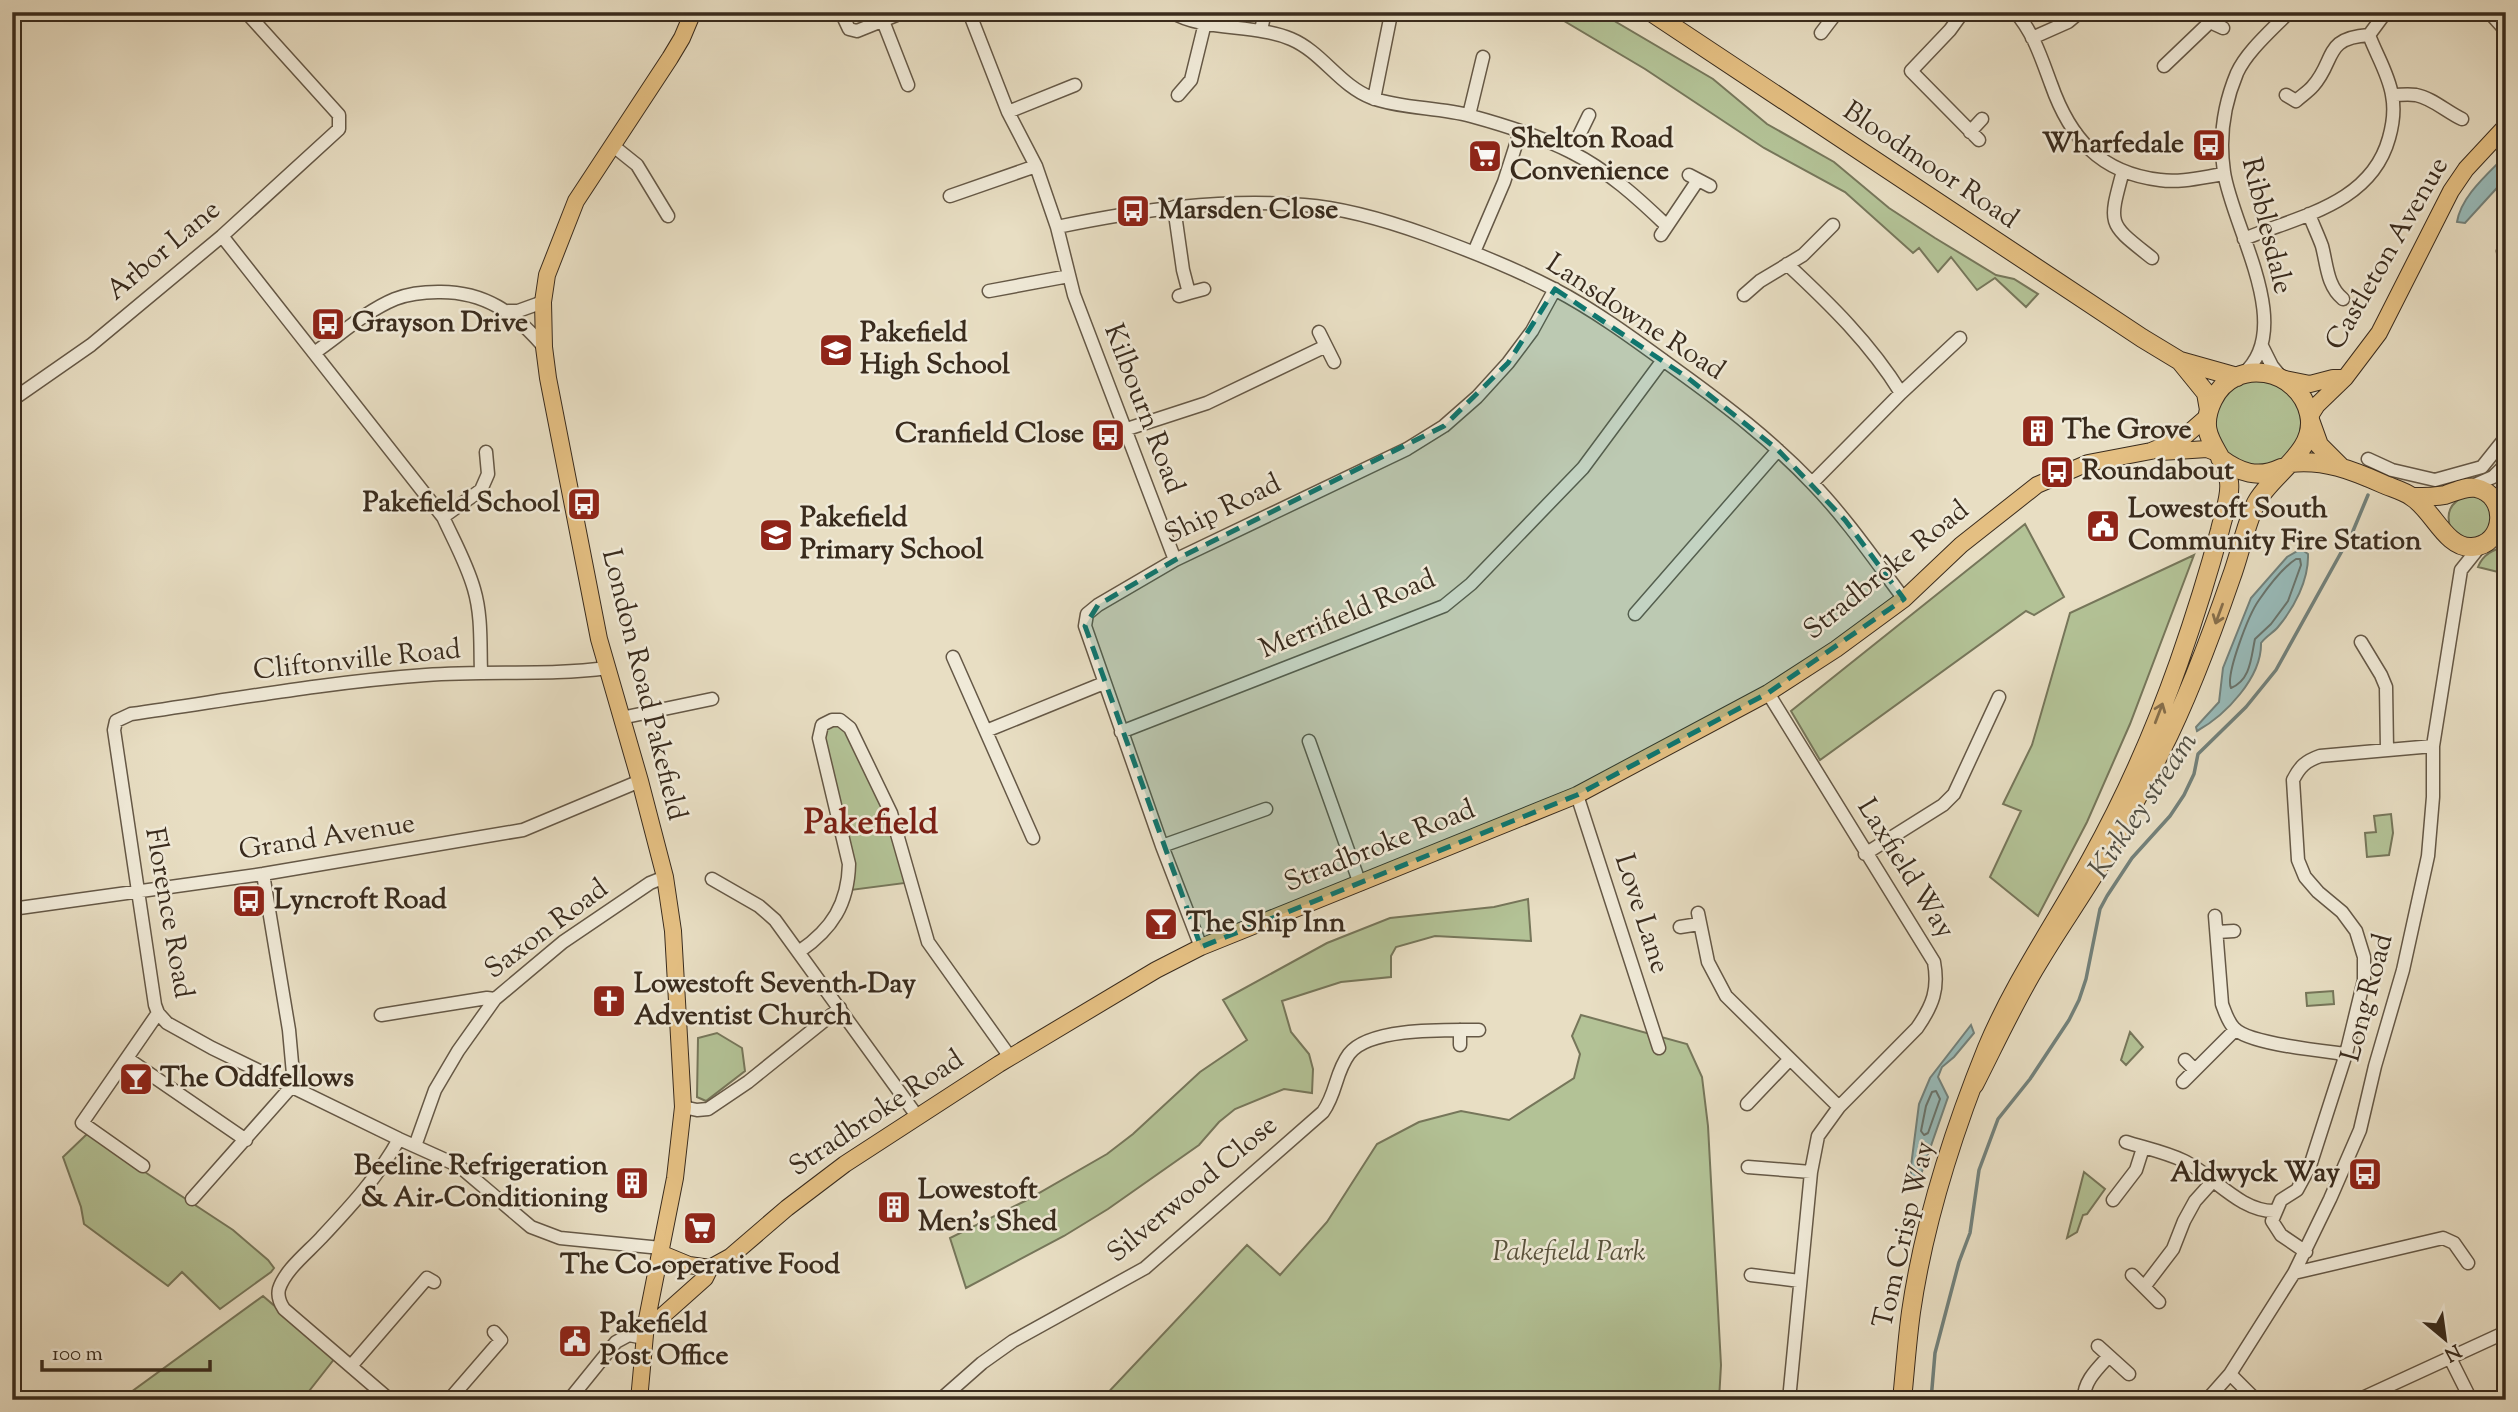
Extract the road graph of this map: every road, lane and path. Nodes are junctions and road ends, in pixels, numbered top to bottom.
1 (246, 12) edge
2 (693, 12) edge
3 (841, 12) edge
4 (904, 12) edge
5 (969, 12) edge
6 (1172, 12) edge
7 (1265, 12) edge
8 (1651, 12) edge
9 (1963, 12) edge
10 (2014, 12) edge
11 (2080, 12) edge
12 (2289, 12) edge
13 (2386, 12) edge
14 (2489, 12) edge
15 (1387, 13) edge
16 (1833, 14) edge
17 (1406, 16) dead end
18 (2210, 17) edge
19 (883, 21) junction
20 (1205, 23) junction
21 (2223, 28) dead end
22 (1261, 30) junction
23 (2506, 31) edge
24 (1821, 33) dead end
25 (2369, 35) junction
26 (2032, 38) junction
27 (1483, 57) dead end
28 (2164, 66) dead end
29 (908, 85) dead end
30 (1075, 85) dead end
31 (2392, 94) junction
32 (1178, 95) dead end
33 (1374, 99) junction
34 (2295, 101) dead end
35 (1008, 112) junction
36 (1590, 115) dead end
37 (1469, 116) junction
38 (1982, 119) dead end
39 (2462, 119) dead end
40 (2506, 126) edge
41 (1520, 132) junction
42 (612, 145) junction
43 (1571, 152) junction
44 (1036, 166) junction
45 (2123, 172) junction
46 (2224, 174) junction
47 (1699, 180) dead end
48 (950, 196) dead end
49 (1174, 207) junction
50 (2309, 214) junction
51 (668, 216) dead end
52 (1829, 225) dead end
53 (1057, 227) junction
54 (222, 236) junction
55 (2245, 239) junction
56 (2506, 248) edge
57 (1474, 252) junction
58 (2506, 253) edge
59 (2152, 258) dead end
60 (1787, 264) junction
61 (1069, 276) junction
62 (1204, 289) dead end
63 (1555, 289) junction
64 (989, 291) dead end
65 (1752, 295) dead end
66 (2335, 298) dead end
67 (543, 302) junction
68 (508, 311) junction
69 (1319, 332) dead end
70 (1326, 346) junction
71 (1957, 346) dead end
72 (2262, 346) junction
73 (544, 347) junction
74 (314, 353) junction
75 (1663, 360) junction
76 (2180, 361) junction
77 (1334, 362) dead end
78 (2240, 375) junction
79 (2283, 378) junction
80 (2345, 378) junction
81 (1900, 393) junction
82 (12, 400) edge
83 (2209, 413) junction
84 (2310, 418) junction
85 (1124, 430) junction
86 (2506, 438) edge
87 (1778, 450) junction
88 (2151, 451) junction
89 (486, 452) dead end
90 (2218, 455) junction
91 (2368, 459) dead end
92 (2287, 465) junction
93 (2340, 466) junction
94 (2504, 466) edge
95 (1812, 483) junction
96 (2460, 490) junction
97 (2412, 497) junction
98 (2501, 512) edge
99 (443, 517) junction
100 (2444, 532) junction
101 (2506, 541) edge
102 (2483, 544) junction
103 (1175, 559) junction
104 (2461, 570) junction
105 (1904, 599) junction
106 (1636, 614) dead end
107 (2370, 648) dead end
108 (953, 657) dead end
109 (607, 668) junction
110 (481, 672) junction
111 (1104, 682) junction
112 (1769, 692) junction
113 (1998, 697) dead end
114 (712, 699) dead end
115 (621, 718) junction
116 (116, 721) joint
117 (986, 731) junction
118 (1121, 732) junction
119 (1308, 741) dead end
120 (2433, 746) junction
121 (2387, 749) junction
122 (640, 781) junction
123 (1577, 795) junction
124 (1266, 809) dead end
125 (1033, 838) dead end
126 (1162, 846) junction
127 (1865, 853) junction
128 (263, 874) junction
129 (665, 877) junction
130 (712, 878) dead end
131 (1360, 884) junction
132 (138, 892) junction
133 (12, 909) edge
134 (2215, 916) dead end
135 (1679, 927) dead end
136 (2234, 931) dead end
137 (2217, 932) junction
138 (1201, 947) junction
139 (800, 951) junction
140 (495, 999) junction
141 (840, 1008) junction
142 (158, 1013) junction
143 (381, 1015) dead end
144 (1460, 1030) junction
145 (1479, 1030) dead end
146 (2235, 1030) junction
147 (1460, 1045) dead end
148 (1659, 1048) dead end
149 (2346, 1054) junction
150 (1010, 1057) junction
151 (128, 1059) junction
152 (1789, 1060) junction
153 (2185, 1060) dead end
154 (2195, 1070) junction
155 (2183, 1082) dead end
156 (1974, 1085) junction
157 (292, 1086) junction
158 (1747, 1104) dead end
159 (683, 1107) junction
160 (1839, 1107) junction
161 (917, 1116) junction
162 (398, 1139) junction
163 (246, 1140) junction
164 (2126, 1143) dead end
165 (415, 1146) junction
166 (2143, 1148) junction
167 (142, 1166) dead end
168 (1748, 1167) dead end
169 (1811, 1172) junction
170 (2213, 1181) junction
171 (192, 1199) dead end
172 (2113, 1200) dead end
173 (2275, 1211) junction
174 (661, 1250) junction
175 (2306, 1252) junction
176 (2468, 1263) dead end
177 (710, 1268) junction
178 (2294, 1273) junction
179 (1751, 1275) dead end
180 (2132, 1275) dead end
181 (427, 1276) dead end
182 (1800, 1281) junction
183 (2144, 1287) junction
184 (2159, 1302) dead end
185 (645, 1331) junction
186 (2506, 1332) edge
187 (501, 1339) dead end
188 (2098, 1346) dead end
189 (2109, 1356) junction
190 (2450, 1358) junction
191 (351, 1366) junction
192 (2129, 1374) dead end
193 (2230, 1374) junction
194 (390, 1400) edge
195 (449, 1400) edge
196 (569, 1400) edge
197 (639, 1400) edge
198 (940, 1400) edge
199 (1789, 1400) edge
200 (1902, 1400) edge
201 (2084, 1400) edge
202 (2207, 1400) edge
203 (2256, 1400) edge
204 (2358, 1400) edge
205 (2471, 1400) edge

1 - 54 street, Arbor Lane
2 - 42 main road, London Road Pakefield
3 - 19 street
4 - 19 street
5 - 35 street, Kilbourn Road
6 - 20 street
7 - 22 street
8 - 76 highway, Bloodmoor Road
9 - 38 street
10 - 26 street
11 - 26 street
12 - 46 street, Ribblesdale
13 - 25 street
14 - 23 street
15 - 17 street
15 - 33 street
16 - 24 street
18 - 21 street
18 - 28 street
19 - 29 street
20 - 22 street
20 - 32 street
22 - 33 street
25 - 31 street
25 - 34 street
26 - 45 street
27 - 37 street
30 - 35 street
31 - 39 street
31 - 50 street
33 - 37 street
35 - 44 street, Kilbourn Road
36 - 43 street
37 - 41 street
40 - 80 main road, Castleton Avenue
41 - 43 street
41 - 57 street
42 - 51 street
42 - 67 main road, London Road Pakefield
43 - 47 street
44 - 48 street
44 - 53 street, Kilbourn Road
45 - 46 street
45 - 59 street
46 - 55 street, Ribblesdale
49 - 53 street, Lansdowne Road
49 - 57 street, Lansdowne Road
49 - 62 street
50 - 55 street
50 - 66 street
52 - 60 street
53 - 61 street, Kilbourn Road
54 - 74 street
54 - 82 street, Arbor Lane
55 - 72 street, Ribblesdale
56 - 58 street
57 - 63 street, Lansdowne Road
60 - 65 street
60 - 81 street
61 - 64 street
61 - 85 street, Kilbourn Road
63 - 75 street, Lansdowne Road
63 - 103 street, Ship Road
67 - 68 street
67 - 73 main road, London Road Pakefield
68 - 73 street
68 - 74 street
69 - 70 street
70 - 77 street
70 - 85 street
71 - 81 street
72 - 78 street
72 - 79 street
73 - 109 main road, London Road Pakefield
74 - 99 street
75 - 87 street, Lansdowne Road
75 - 118 street, Merrifield Road
76 - 78 highway
76 - 83 highway
78 - 79 highway
78 - 83 highway
79 - 80 main road, Castleton Avenue
79 - 84 highway
80 - 84 main road, Castleton Avenue
81 - 95 street
83 - 88 main road, Stradbroke Road
83 - 90 highway
84 - 92 highway
84 - 93 highway
85 - 103 street, Kilbourn Road
86 - 91 street
87 - 95 street, Lansdowne Road
87 - 106 street
88 - 90 main road, Stradbroke Road
88 - 105 main road, Stradbroke Road
89 - 99 street
90 - 92 highway
156 -> 90 highway
92 - 93 highway
92 -> 156 highway
93 - 97 highway
94 - 96 street
94 - 98 street
95 - 105 street, Lansdowne Road
96 - 97 highway
96 - 98 highway
96 - 100 highway
97 - 100 highway
98 - 102 highway
99 - 110 street
100 - 102 highway
100 - 104 street
101 - 102 highway
102 - 104 street, Long Road
103 - 111 street, Ship Road
104 - 120 street, Long Road
105 - 112 main road, Stradbroke Road
107 - 121 street
108 - 117 street
109 - 110 street, Cliftonville Road
109 - 115 main road, London Road Pakefield
110 - 116 street, Cliftonville Road
111 - 117 street
111 - 118 street, Ship Road
112 - 123 main road, Stradbroke Road
112 - 127 street, Laxfield Way
113 - 127 street
114 - 115 street
115 - 122 main road, London Road Pakefield
116 - 132 street, Florence Road
117 - 125 street
118 - 126 street, Ship Road
119 - 131 street
120 - 121 street
120 - 175 street, Long Road
121 - 149 street
122 - 128 street, Grand Avenue
122 - 129 main road, London Road Pakefield
123 - 131 main road, Stradbroke Road
123 - 148 street, Love Lane
124 - 126 street
126 - 138 street, Ship Road
127 - 160 street, Laxfield Way
128 - 132 street, Grand Avenue
128 - 157 street
129 - 140 street, Saxon Road
129 - 159 main road, London Road Pakefield
130 - 139 street
131 - 138 main road, Stradbroke Road
132 - 133 street, Grand Avenue
132 - 142 street, Florence Road
134 - 137 street
135 - 152 street
136 - 137 street
137 - 146 street
138 - 150 main road, Stradbroke Road
139 - 141 street
139 - 150 street
140 - 143 street
140 - 165 street, Saxon Road
141 - 159 street
141 - 161 street
142 - 151 street
142 - 157 street, Florence Road
144 - 145 street, Silverwood Close
144 - 147 street
144 - 198 street, Silverwood Close
146 - 149 street
146 - 154 street
149 - 173 street
150 - 161 main road, Stradbroke Road
151 - 163 street
151 - 167 street
152 - 158 street
152 - 160 street
153 - 154 street
154 - 155 street
156 - 200 highway, Tom Crisp Way
157 - 162 street, Florence Road
157 - 163 street
159 - 174 main road, London Road Pakefield
160 - 169 street, Laxfield Way
161 - 177 main road, Stradbroke Road
162 - 165 street, Florence Road
162 - 191 street
163 - 171 street
164 - 166 street
165 - 174 street, Florence Road
166 - 170 street
166 - 172 street
168 - 169 street
169 - 182 street, Laxfield Way
170 - 173 street
170 - 183 street
173 - 175 street
174 - 177 main road
174 - 185 main road, London Road Pakefield
175 - 178 street, Long Road
176 - 178 street
177 - 185 main road, Stradbroke Road
178 - 193 street, Long Road
179 - 182 street
180 - 183 street
181 - 191 street
182 - 199 street, Laxfield Way
183 - 184 street
185 - 196 street
185 - 197 main road, London Road Pakefield
186 - 190 street
187 - 195 street
188 - 189 street
189 - 192 street
189 - 201 street
190 - 204 street
190 - 205 street
191 - 194 street
193 - 202 street, Long Road
193 - 203 street

